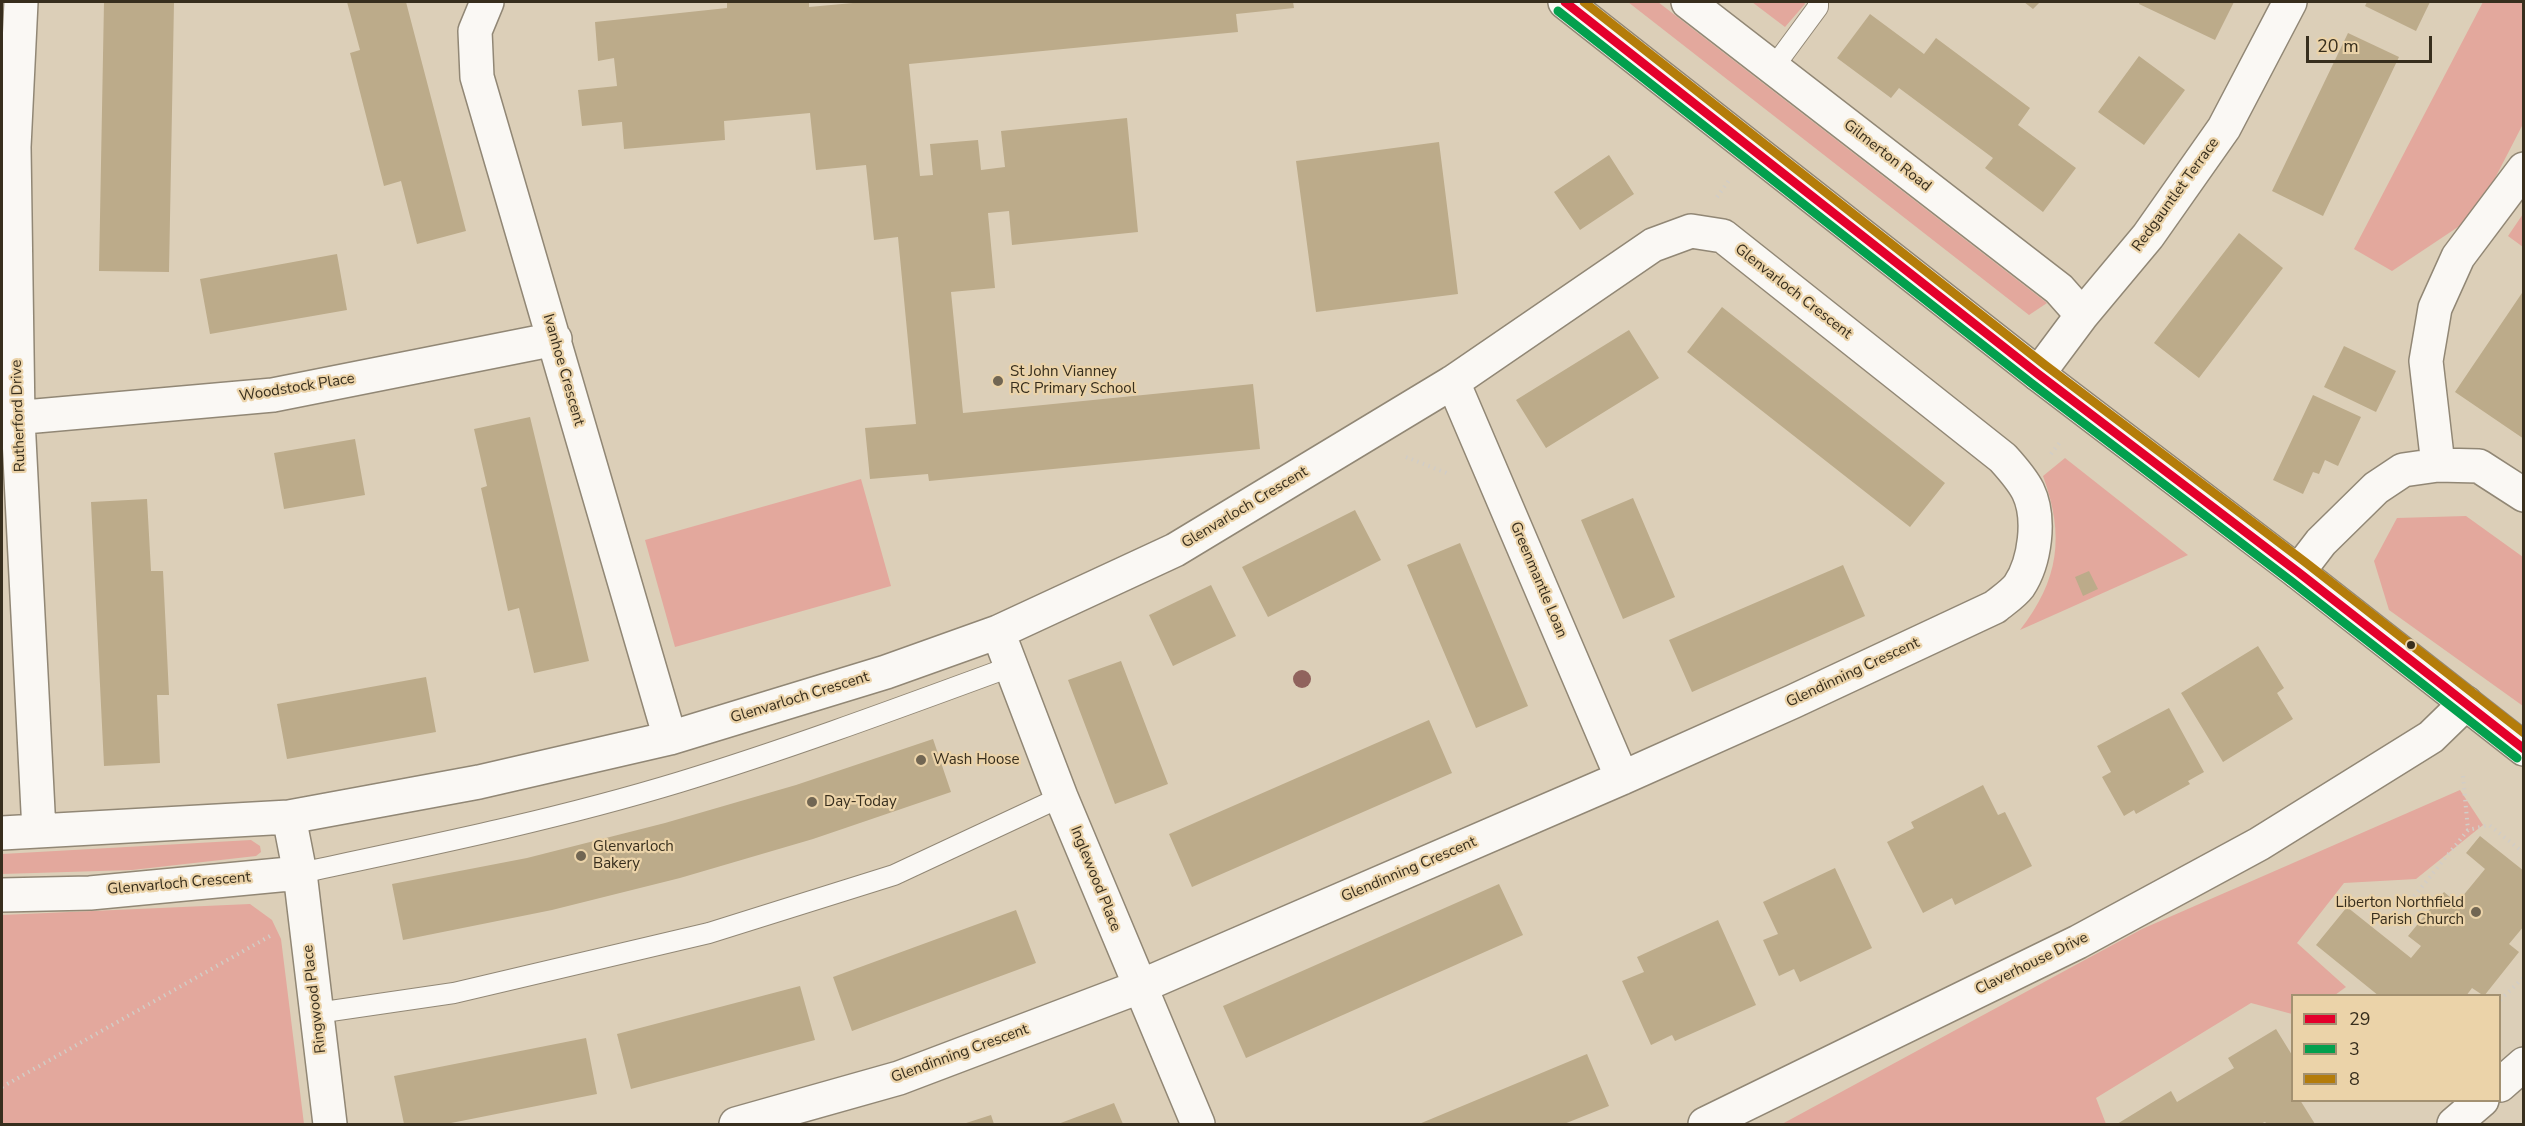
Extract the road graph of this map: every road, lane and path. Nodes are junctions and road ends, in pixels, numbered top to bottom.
1 (21, 2) edge
2 (487, 2) edge
3 (1565, 2) edge
4 (1688, 2) edge
5 (1818, 2) edge
6 (2290, 2) edge
7 (1773, 68) junction
8 (1753, 149) junction
9 (2523, 169) edge
10 (1691, 231) junction
11 (2082, 315) junction
12 (555, 339) junction
13 (2038, 374) junction
14 (1454, 382) junction
15 (10, 419) edge
16 (1361, 438) junction
17 (2062, 440) dead end
18 (2048, 457) dead end
19 (2438, 465) junction
20 (1501, 495) junction
21 (2523, 495) edge
22 (2034, 543) joint
23 (2298, 572) junction
24 (998, 632) junction
25 (1010, 667) junction
26 (2466, 703) junction
27 (670, 738) junction
28 (2523, 749) edge
29 (2463, 776) dead end
30 (1622, 778) junction
31 (1061, 797) junction
32 (290, 817) junction
33 (2468, 830) junction
34 (39, 831) junction
35 (2, 833) edge
36 (2523, 853) edge
37 (300, 873) junction
38 (2, 895) edge
39 (2399, 915) dead end
40 (305, 916) junction
41 (2523, 977) edge
42 (1139, 987) junction
43 (2501, 998) edge
44 (317, 1013) junction
45 (2523, 1064) edge
46 (2501, 1083) edge
47 (2, 1087) edge
48 (2481, 1102) edge
49 (330, 1125) edge
50 (736, 1125) edge
51 (1198, 1125) edge
52 (1705, 1125) edge
53 (2454, 1125) edge

1 - 15 street, Rutherford Drive
2 - 12 street, Ivanhoe Crescent
3 - 8 street
4 - 7 street, Gilmerton Road
5 - 7 lane
6 - 11 street, Redgauntlet Terrace
7 - 11 street, Gilmerton Road
8 - 10 path
8 - 13 street
9 - 19 street
10 - 14 street, Glenvarloch Crescent
10 - 22 street, Glenvarloch Crescent
11 - 13 street, Redgauntlet Terrace
12 - 15 street, Woodstock Place
12 - 27 street, Ivanhoe Crescent
13 - 23 street
14 - 16 street, Glenvarloch Crescent
14 - 20 street, Greenmantle Loan
15 - 34 street, Rutherford Drive
16 - 20 path
16 - 24 street, Glenvarloch Crescent
17 - 18 path
19 - 21 street
19 - 23 street
20 - 30 street, Greenmantle Loan
22 - 30 street, Glendinning Crescent
23 - 26 street
24 - 25 street, Inglewood Place
24 - 27 street, Glenvarloch Crescent
25 - 31 street, Inglewood Place
25 - 37 lane
26 - 28 street
26 - 52 street, Claverhouse Drive
27 - 32 street, Glenvarloch Crescent
29 - 33 path
30 - 42 street, Glendinning Crescent
31 - 42 street, Inglewood Place
31 - 44 lane
32 - 34 street, Glenvarloch Crescent
32 - 37 street
33 - 36 path
33 - 39 path
34 - 35 street, Glenvarloch Crescent
37 - 38 street, Glenvarloch Crescent
37 - 40 street, Ringwood Place
40 - 44 street, Ringwood Place
40 - 47 path
41 - 43 path
42 - 50 street, Glendinning Crescent
42 - 51 street, Inglewood Place
44 - 49 street, Ringwood Place
45 - 46 street
48 - 53 street

